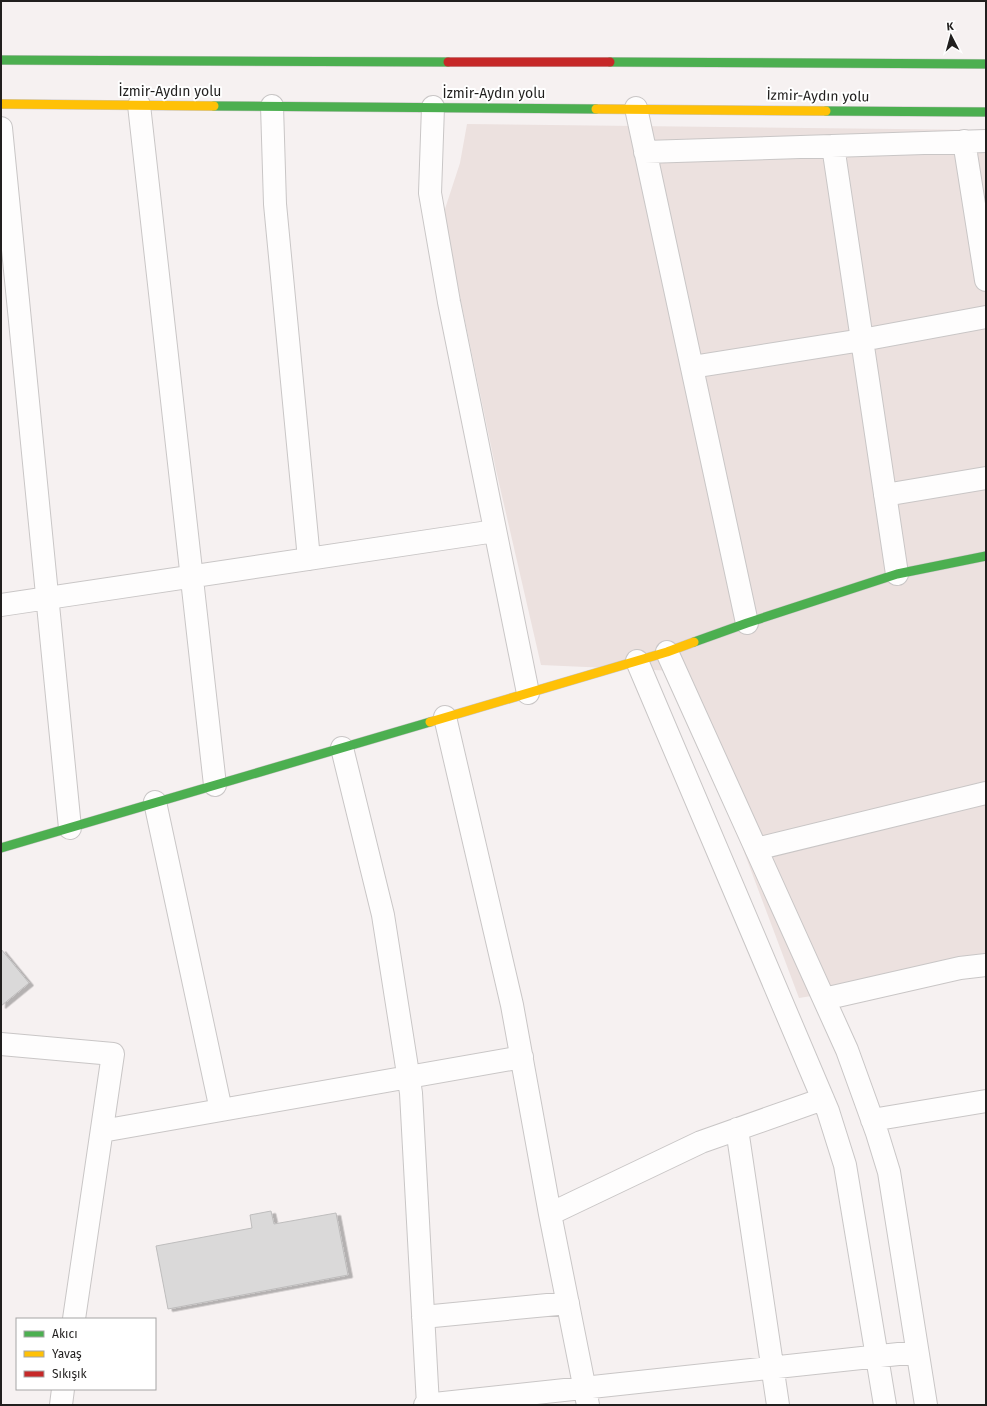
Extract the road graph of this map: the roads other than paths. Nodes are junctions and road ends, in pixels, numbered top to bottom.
1 (1, 60) edge
2 (986, 64) edge
3 (1, 104) edge
4 (139, 105) junction
5 (272, 106) junction
6 (433, 107) junction
7 (636, 108) junction
8 (986, 112) edge
9 (1, 128) edge
10 (964, 141) junction
11 (986, 141) edge
12 (833, 146) junction
13 (645, 152) junction
14 (986, 280) edge
15 (986, 317) edge
16 (862, 340) junction
17 (692, 367) junction
18 (986, 478) edge
19 (886, 495) junction
20 (495, 531) junction
21 (986, 556) edge
22 (309, 559) junction
23 (897, 574) junction
24 (192, 577) junction
25 (47, 598) junction
26 (1, 605) edge
27 (747, 623) junction
28 (667, 652) junction
29 (637, 661) junction
30 (528, 693) junction
31 (445, 717) junction
32 (342, 748) junction
33 (215, 785) junction
34 (986, 793) edge
35 (155, 802) junction
36 (70, 828) junction
37 (1, 848) edge
38 (756, 849) junction
39 (986, 965) edge
40 (824, 999) junction
41 (1, 1044) edge
42 (522, 1057) junction
43 (408, 1077) junction
44 (823, 1099) junction
45 (986, 1101) edge
46 (221, 1110) junction
47 (872, 1120) junction
48 (737, 1129) junction
49 (102, 1132) junction
50 (550, 1214) junction
51 (568, 1303) junction
52 (423, 1317) junction
53 (74, 1318) edge
54 (917, 1352) junction
55 (877, 1356) junction
56 (772, 1368) junction
57 (63, 1390) edge
58 (586, 1396) edge
59 (61, 1405) edge
60 (427, 1405) edge
61 (778, 1405) edge
62 (885, 1405) edge
63 (926, 1405) edge

1 - 2 main road
3 - 4 main road, İzmir-Aydın yolu
4 - 5 main road, İzmir-Aydın yolu
4 - 24 street
5 - 6 main road, İzmir-Aydın yolu
5 - 22 street
6 - 7 main road, İzmir-Aydın yolu
6 - 20 street
7 - 8 main road, İzmir-Aydın yolu
7 - 13 street
9 - 25 street
10 - 11 street
10 - 12 street
10 - 14 street
12 - 13 street
12 - 16 street
13 - 17 street
15 - 16 street
16 - 17 street
16 - 19 street
17 - 27 street
18 - 19 street
19 - 23 street
20 - 22 street
20 - 30 street
21 - 23 main road
22 - 24 street
23 - 27 main road
24 - 25 street
24 - 33 street
25 - 26 street
25 - 36 street
27 - 28 main road
28 - 29 main road
28 - 38 street
29 - 30 main road
29 - 44 street
30 - 31 main road
31 - 32 main road
31 - 42 street
32 - 33 main road
32 - 43 street
33 - 35 main road
34 - 38 street
35 - 36 main road
35 - 46 street
36 - 37 main road
38 - 40 street
39 - 40 street
40 - 47 street
41 - 49 street
42 - 43 street
42 - 50 street
43 - 46 street
43 - 52 street
44 - 48 street
44 - 55 street
45 - 47 street
46 - 49 street
47 - 54 street
48 - 50 street
48 - 56 street
49 - 53 street
50 - 51 street
51 - 52 street
51 - 58 street
52 - 60 street
54 - 55 street
54 - 63 street
55 - 56 street
55 - 62 street
56 - 58 street
56 - 61 street
57 - 59 street
58 - 60 street

